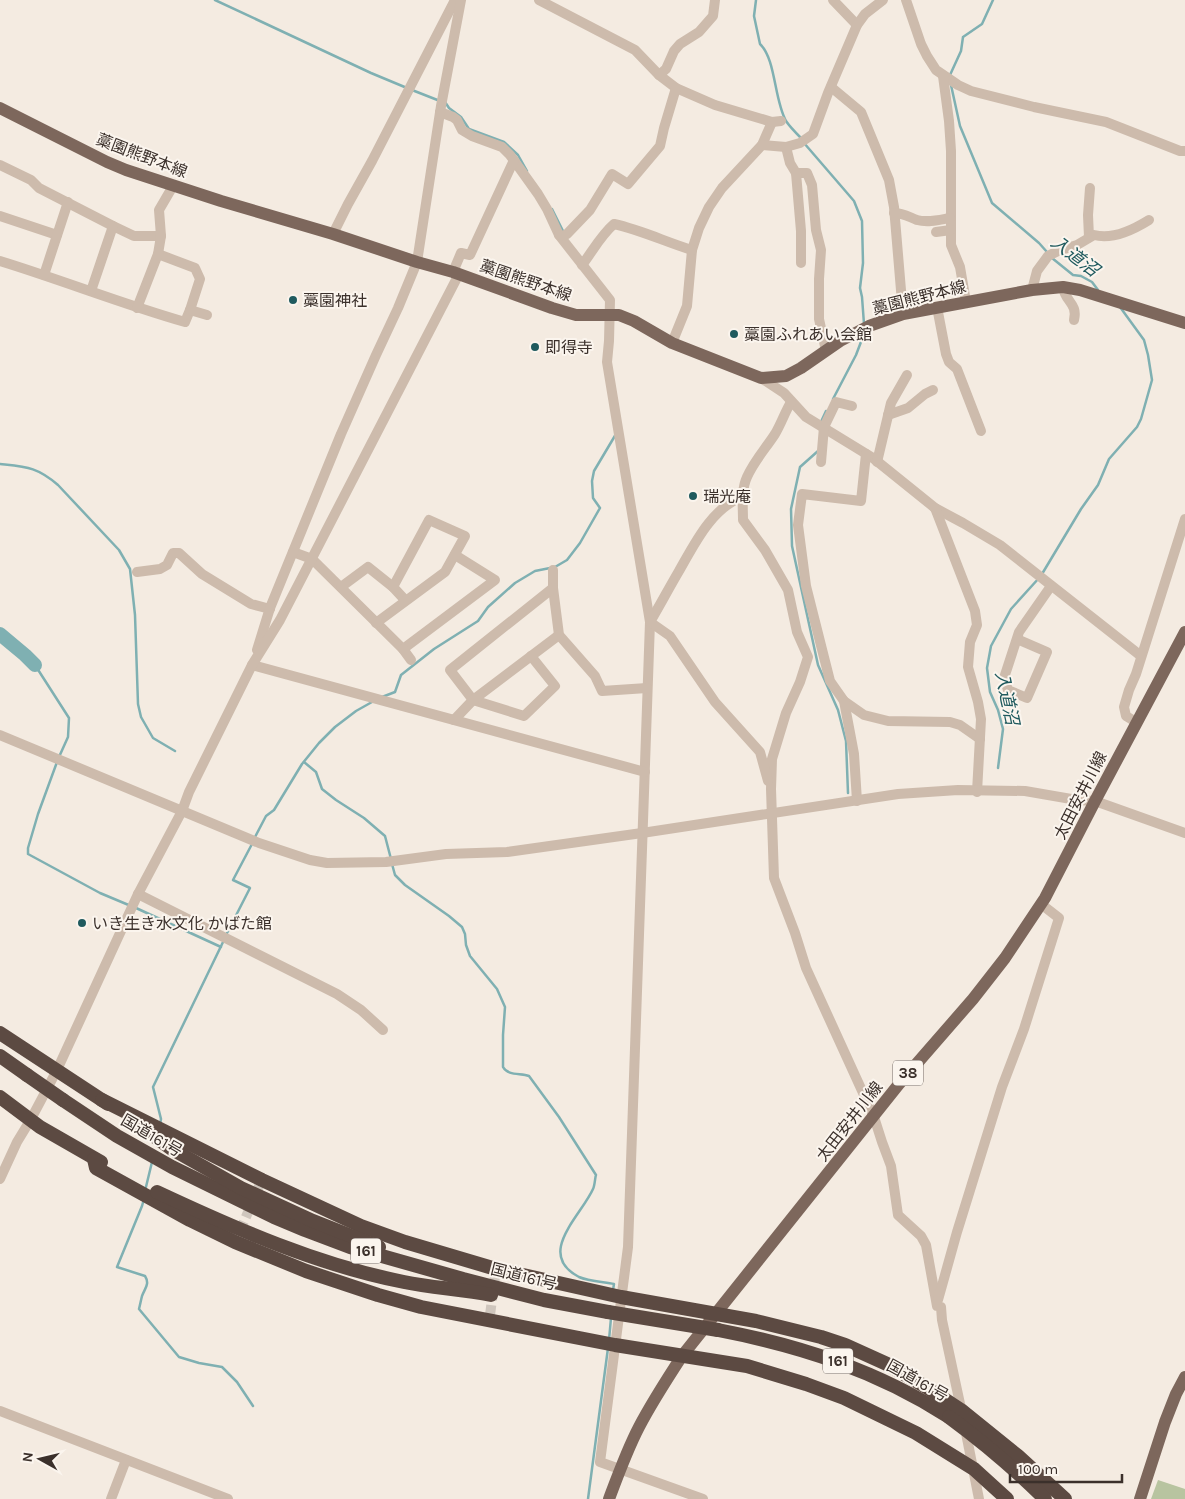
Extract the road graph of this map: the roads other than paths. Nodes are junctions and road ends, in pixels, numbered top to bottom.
1 (455, 0) edge
2 (461, 0) edge
3 (539, 0) edge
4 (715, 0) edge
5 (833, 0) edge
6 (882, 0) edge
7 (906, 0) edge
8 (857, 26) junction
9 (659, 75) junction
10 (944, 76) junction
11 (831, 87) junction
12 (676, 88) junction
13 (0, 108) edge
14 (440, 112) junction
15 (762, 145) junction
16 (786, 148) junction
17 (1185, 151) edge
18 (514, 160) junction
19 (0, 164) edge
20 (796, 172) junction
21 (173, 186) junction
22 (1090, 188) dead end
23 (68, 202) junction
24 (894, 213) junction
25 (0, 216) edge
26 (950, 218) junction
27 (1148, 220) dead end
28 (113, 226) junction
29 (816, 230) junction
30 (951, 230) junction
31 (801, 231) junction
32 (936, 232) dead end
33 (333, 234) junction
34 (57, 235) junction
35 (563, 235) junction
36 (161, 236) junction
37 (1089, 237) junction
38 (692, 250) junction
39 (158, 254) junction
40 (0, 261) edge
41 (417, 262) junction
42 (584, 263) junction
43 (802, 263) dead end
44 (456, 273) junction
45 (44, 275) junction
46 (1063, 287) junction
47 (1032, 290) junction
48 (91, 292) junction
49 (966, 302) junction
50 (937, 307) junction
51 (137, 308) junction
52 (190, 310) junction
53 (612, 314) junction
54 (903, 314) junction
55 (207, 315) dead end
56 (1074, 320) dead end
57 (1185, 323) edge
58 (672, 343) junction
59 (826, 351) junction
60 (906, 375) dead end
61 (761, 378) junction
62 (933, 390) dead end
63 (791, 402) junction
64 (852, 406) dead end
65 (888, 415) junction
66 (820, 425) junction
67 (981, 431) dead end
68 (866, 454) junction
69 (821, 462) dead end
70 (877, 462) junction
71 (743, 496) junction
72 (935, 508) junction
73 (1185, 519) edge
74 (293, 552) junction
75 (455, 554) junction
76 (312, 559) junction
77 (553, 570) dead end
78 (137, 572) dead end
79 (1051, 586) junction
80 (341, 587) junction
81 (393, 587) junction
82 (553, 588) junction
83 (405, 600) junction
84 (270, 609) junction
85 (650, 622) junction
86 (376, 623) junction
87 (1185, 632) edge
88 (559, 635) junction
89 (1017, 639) junction
90 (403, 650) junction
91 (815, 653) junction
92 (532, 656) junction
93 (1141, 656) junction
94 (411, 660) dead end
95 (252, 665) junction
96 (647, 688) junction
97 (473, 700) junction
98 (844, 700) junction
99 (454, 720) junction
100 (1136, 722) junction
101 (0, 735) edge
102 (980, 739) junction
103 (645, 772) junction
104 (771, 789) junction
105 (977, 792) junction
106 (856, 801) junction
107 (1094, 801) junction
108 (182, 811) junction
109 (772, 814) junction
110 (642, 833) junction
111 (1185, 833) edge
112 (134, 902) junction
113 (1041, 904) junction
114 (384, 1030) dead end
115 (0, 1033) edge
116 (0, 1056) edge
117 (57, 1070) junction
118 (0, 1097) edge
119 (874, 1117) junction
120 (31, 1119) junction
121 (158, 1133) junction
122 (4, 1159) edge
123 (0, 1179) edge
124 (146, 1191) junction
125 (433, 1270) junction
126 (621, 1297) junction
127 (544, 1300) junction
128 (937, 1306) junction
129 (716, 1314) junction
130 (615, 1345) junction
131 (682, 1356) junction
132 (1185, 1377) edge
133 (0, 1411) edge
134 (955, 1414) junction
135 (126, 1460) junction
136 (620, 1469) junction
137 (974, 1469) junction
138 (111, 1499) edge
139 (228, 1499) edge
140 (609, 1499) edge
141 (703, 1499) edge
142 (979, 1499) edge
143 (1007, 1499) edge
144 (1045, 1499) edge
145 (1065, 1499) edge
146 (1140, 1499) edge

1 - 33 street
2 - 14 street
3 - 9 street
4 - 9 street
5 - 8 street
6 - 8 street
7 - 10 street
8 - 11 street
9 - 12 street
10 - 17 street
10 - 26 street
11 - 16 street
11 - 24 street
12 - 15 street
12 - 35 street
13 - 21 main road, 藁園熊野本線
14 - 18 street
14 - 41 street
15 - 16 street
15 - 38 street
16 - 20 street
18 - 35 street
18 - 44 street
19 - 23 street
20 - 29 street
20 - 31 street
21 - 33 main road, 藁園熊野本線
21 - 36 street
22 - 37 street
23 - 28 street
23 - 34 street
24 - 26 street
24 - 54 street
25 - 34 street
26 - 30 street
27 - 37 street
28 - 36 street
28 - 48 street
29 - 31 street
29 - 59 street
30 - 32 street
30 - 49 street
31 - 43 street
33 - 41 main road, 藁園熊野本線
34 - 45 street
35 - 42 street
36 - 39 street
37 - 47 street
38 - 42 street
38 - 58 street
39 - 51 street
39 - 52 street
40 - 45 street
41 - 44 main road, 藁園熊野本線
41 - 74 street
42 - 53 street
44 - 53 main road, 藁園熊野本線
44 - 76 street
45 - 48 street
46 - 47 main road, 藁園熊野本線
46 - 56 street
46 - 57 main road, 藁園熊野本線
47 - 49 main road, 藁園熊野本線
48 - 51 street
49 - 50 main road, 藁園熊野本線
50 - 54 main road, 藁園熊野本線
50 - 67 street
51 - 52 street
52 - 55 street
53 - 58 main road, 藁園熊野本線
53 - 85 street
54 - 59 main road, 藁園熊野本線
58 - 61 main road, 藁園熊野本線
59 - 61 main road, 藁園熊野本線
60 - 65 street
61 - 63 street
62 - 65 street
63 - 66 street
63 - 71 street
64 - 66 street
65 - 70 street
66 - 68 street
66 - 69 street
68 - 70 street
68 - 91 street
70 - 72 street
71 - 85 street
71 - 91 street
72 - 79 street
72 - 102 street
73 - 93 street
74 - 76 street
74 - 84 street
75 - 81 street
75 - 83 street
75 - 90 street
76 - 80 street
76 - 95 street
77 - 82 street
78 - 84 street
79 - 89 street
79 - 93 street
80 - 81 street
80 - 86 street
81 - 83 street
82 - 88 street
82 - 97 street
83 - 86 street
84 - 95 street
85 - 96 street
85 - 104 street
86 - 90 street
87 - 100 main road, 太田安井川線 / 38
88 - 92 street
88 - 96 street
89 - 89 street
90 - 94 street
91 - 98 street
91 - 104 street
92 - 97 street
92 - 97 street
93 - 100 street
95 - 99 street
95 - 108 street
96 - 103 street
97 - 99 street
98 - 102 street
98 - 106 street
99 - 103 street
100 - 107 main road, 太田安井川線 / 38
101 - 108 street
102 - 105 street
103 - 110 street
104 - 109 street
105 - 106 street
105 - 107 street
106 - 109 street
107 - 111 street
107 - 113 main road, 太田安井川線 / 38
108 - 110 street
108 - 112 street
109 - 110 street
109 - 119 street
110 - 126 street
112 - 114 street
112 - 117 street
113 - 119 main road, 太田安井川線 / 38
113 - 128 street
115 - 117 highway
116 - 125 highway, 国道161号 / 161, bridge
117 - 120 street
117 - 121 highway
118 - 120 highway
119 - 128 street
119 - 129 main road, 太田安井川線 / 38
120 - 122 street
120 - 124 highway
121 - 125 highway
121 - 126 highway
122 - 123 street
124 - 127 highway
124 - 130 highway
125 - 127 highway, 国道161号 / 161
126 - 129 highway
126 - 130 street
127 - 134 highway, 国道161号 / 161, bridge
128 - 134 street
129 - 131 main road, 太田安井川線 / 38
129 - 134 highway
130 - 131 highway
130 - 136 street
131 - 136 main road, 太田安井川線 / 38
131 - 137 highway
132 - 146 main road
133 - 135 street
134 - 137 street
134 - 144 highway, 国道161号 / 161, bridge
134 - 145 highway
135 - 138 street
135 - 139 street
136 - 140 main road, 太田安井川線 / 38
136 - 141 street
137 - 142 street
137 - 143 highway

